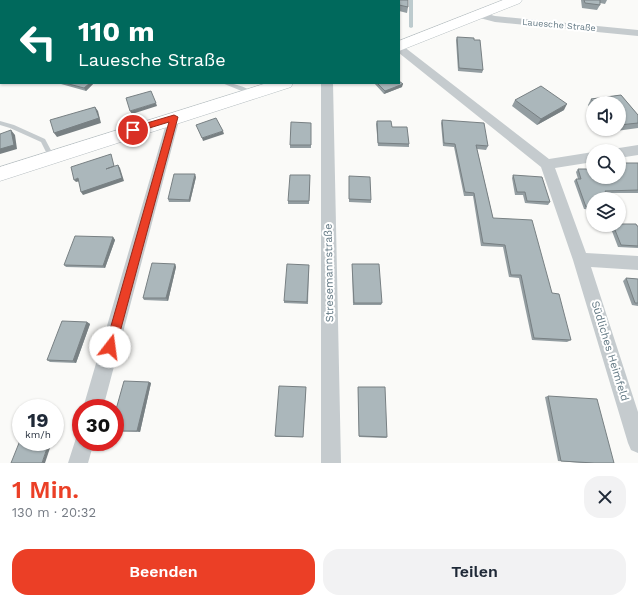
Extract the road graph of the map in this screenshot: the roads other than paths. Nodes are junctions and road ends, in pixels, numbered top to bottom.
1 (514, 0) edge
2 (480, 15) junction
3 (638, 33) edge
4 (400, 47) edge
5 (400, 48) edge
6 (229, 84) edge
7 (282, 84) edge
8 (327, 84) edge
9 (251, 93) junction
10 (174, 117) junction
11 (0, 123) edge
12 (638, 150) edge
13 (626, 152) edge
14 (51, 156) junction
15 (586, 158) edge
16 (547, 164) junction
17 (0, 174) edge
18 (581, 260) junction
19 (638, 263) edge
20 (96, 399) edge
21 (638, 443) edge
22 (81, 451) edge
23 (78, 463) edge
24 (331, 463) edge

1 - 2 street
2 - 3 street, Lauesche Straße
2 - 4 street
5 - 16 street
6 - 9 lane
7 - 9 street
8 - 24 street, Stresemannstraße
9 - 10 street
10 - 14 street
10 - 20 street
11 - 14 lane
12 - 13 street
14 - 17 street
15 - 16 street
16 - 18 street, Südliches Heimfeld
18 - 19 street
18 - 21 street, Südliches Heimfeld
22 - 23 street

